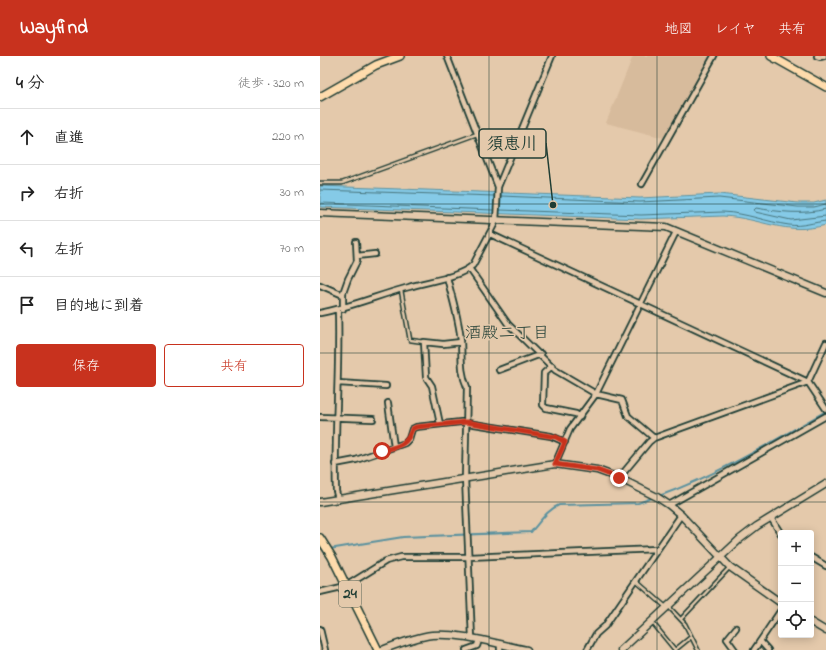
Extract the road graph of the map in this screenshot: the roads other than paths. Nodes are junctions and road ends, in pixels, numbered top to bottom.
1 (400, 56) edge
2 (447, 56) edge
3 (552, 56) edge
4 (714, 56) edge
5 (771, 56) edge
6 (817, 56) edge
7 (824, 56) edge
8 (826, 87) edge
9 (320, 96) edge
10 (478, 134) junction
11 (320, 183) edge
12 (642, 184) dead end
13 (498, 189) junction
14 (320, 213) edge
15 (497, 219) junction
16 (676, 232) junction
17 (490, 234) junction
18 (356, 242) dead end
19 (375, 254) dead end
20 (357, 256) junction
21 (469, 268) junction
22 (447, 277) junction
23 (320, 285) edge
24 (400, 290) junction
25 (826, 293) edge
26 (343, 296) junction
27 (641, 304) junction
28 (340, 309) junction
29 (320, 313) edge
30 (424, 342) junction
31 (461, 342) junction
32 (826, 343) edge
33 (541, 354) junction
34 (552, 366) junction
35 (499, 370) dead end
36 (808, 382) junction
37 (338, 384) junction
38 (386, 386) dead end
39 (596, 394) junction
40 (388, 403) dead end
41 (826, 408) edge
42 (336, 416) junction
43 (826, 416) edge
44 (320, 417) edge
45 (580, 417) junction
46 (373, 419) dead end
47 (466, 422) junction
48 (440, 424) junction
49 (654, 438) junction
50 (565, 442) junction
51 (394, 447) junction
52 (335, 464) junction
53 (555, 464) junction
54 (466, 478) junction
55 (619, 478) junction
56 (826, 484) edge
57 (338, 499) junction
58 (320, 502) edge
59 (669, 505) junction
60 (681, 515) junction
61 (771, 518) junction
62 (778, 530) edge
63 (320, 538) edge
64 (657, 550) junction
65 (469, 557) junction
66 (719, 557) junction
67 (814, 559) edge
68 (826, 566) edge
69 (730, 567) junction
70 (635, 580) junction
71 (346, 586) junction
72 (320, 592) edge
73 (780, 602) edge
74 (668, 607) junction
75 (778, 614) edge
76 (681, 619) junction
77 (652, 622) junction
78 (814, 624) edge
79 (736, 628) dead end
80 (826, 630) edge
81 (320, 631) edge
82 (691, 637) junction
83 (472, 638) junction
84 (479, 640) junction
85 (760, 641) junction
86 (500, 647) edge
87 (396, 648) edge
88 (474, 649) edge
89 (325, 650) edge
90 (378, 650) edge
91 (382, 650) edge
92 (466, 650) edge
93 (527, 650) edge
94 (587, 650) edge
95 (621, 650) edge
96 (698, 650) edge
97 (735, 650) edge
98 (754, 650) edge
99 (768, 650) edge

1 - 9 main road
2 - 10 street
3 - 13 street
4 - 12 street
5 - 8 main road
6 - 7 street
10 - 11 lane
10 - 13 street
13 - 15 street
14 - 15 street
15 - 16 street
15 - 17 street
16 - 25 street
16 - 27 street
17 - 21 street
17 - 27 street
18 - 20 street
19 - 20 street
20 - 26 street
21 - 22 street
21 - 33 street
22 - 24 street
22 - 31 street
23 - 26 street
24 - 28 street
24 - 30 lane
26 - 28 street
27 - 36 street
27 - 39 street
28 - 29 street
28 - 37 street
30 - 31 street
30 - 48 street
31 - 47 street
32 - 36 street
33 - 34 street
33 - 35 street
34 - 39 street
34 - 45 street
36 - 41 street
36 - 49 street
37 - 38 street
37 - 42 street
39 - 45 street
39 - 49 street
40 - 51 street
42 - 44 street
42 - 46 street
42 - 52 street
43 - 59 street
45 - 50 street
47 - 48 street
47 - 50 street
47 - 54 street
48 - 51 street
49 - 55 street
50 - 53 street
51 - 52 street
52 - 57 street
53 - 54 street
53 - 55 street
54 - 57 street
54 - 65 street
55 - 59 street
56 - 61 street
57 - 58 street
59 - 60 street
60 - 64 street
60 - 66 street
61 - 62 street
61 - 66 street
63 - 71 main road, 24
64 - 65 street
64 - 70 street
65 - 71 street
65 - 83 street
66 - 69 street
66 - 74 street
67 - 68 street
69 - 73 street
69 - 76 lane
70 - 74 lane
70 - 94 street
71 - 72 street
71 - 90 main road, 24
74 - 76 lane
74 - 77 street
75 - 85 street
76 - 82 lane
77 - 82 lane
77 - 95 street
78 - 80 street
79 - 97 street
81 - 89 street
82 - 96 lane
83 - 84 street
83 - 87 street
84 - 86 street
84 - 88 street
85 - 98 street
85 - 99 street
86 - 93 street
87 - 91 street
88 - 92 street

